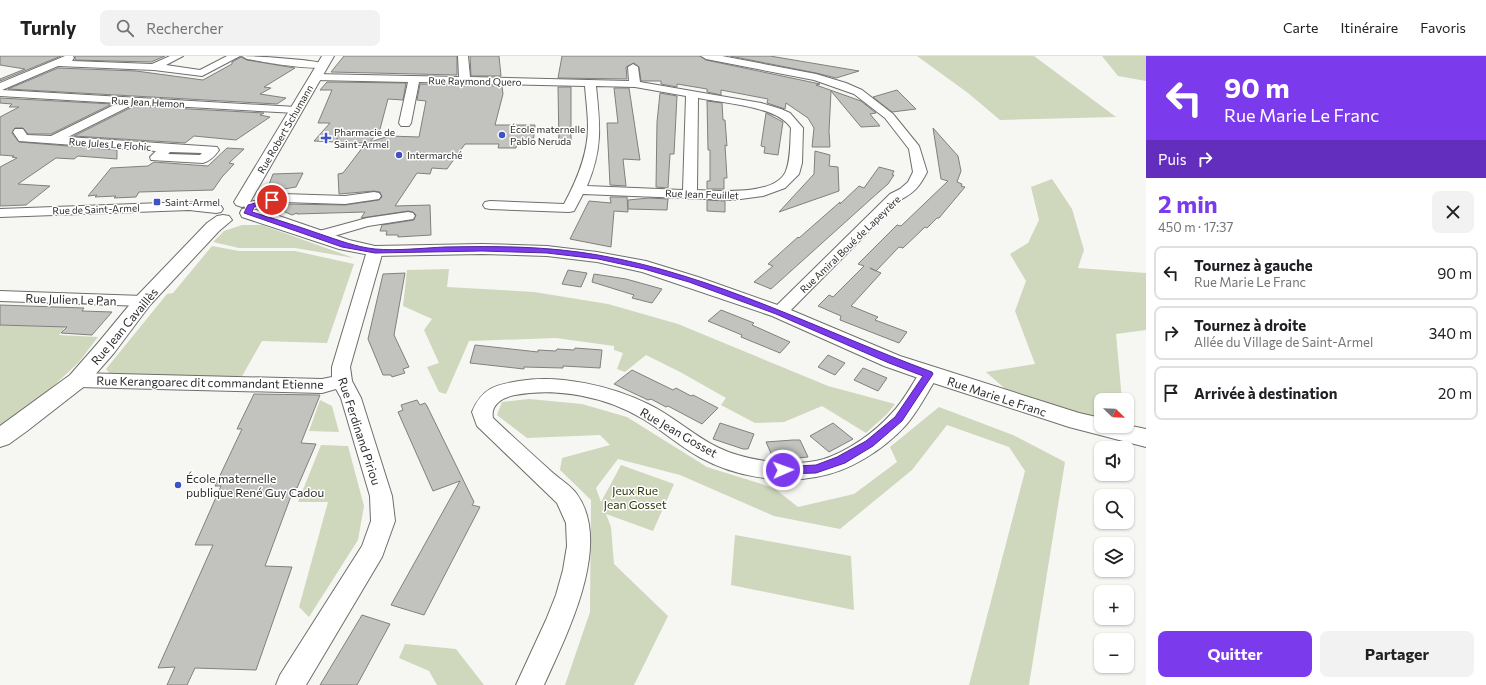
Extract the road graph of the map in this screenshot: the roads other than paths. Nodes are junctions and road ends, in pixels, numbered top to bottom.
1 (73, 56) edge
2 (178, 56) edge
3 (235, 56) edge
4 (246, 56) edge
5 (463, 56) edge
6 (706, 56) edge
7 (325, 60) edge
8 (58, 63) junction
9 (154, 67) junction
10 (633, 67) dead end
11 (316, 77) junction
12 (414, 79) junction
13 (465, 80) junction
14 (590, 83) junction
15 (635, 84) junction
16 (0, 87) edge
17 (0, 93) edge
18 (692, 94) junction
19 (131, 101) junction
20 (296, 110) junction
21 (405, 123) dead end
22 (19, 132) dead end
23 (53, 140) junction
24 (167, 148) dead end
25 (580, 190) junction
26 (690, 194) junction
27 (374, 196) dead end
28 (490, 206) dead end
29 (247, 207) junction
30 (0, 212) edge
31 (220, 214) junction
32 (408, 216) dead end
33 (316, 236) junction
34 (375, 251) junction
35 (0, 296) edge
36 (143, 302) junction
37 (779, 312) junction
38 (928, 374) junction
39 (78, 380) junction
40 (342, 381) junction
41 (6, 433) edge
42 (1146, 438) edge
43 (290, 685) edge
44 (530, 685) edge

1 - 8 street
2 - 9 street
3 - 9 street
4 - 7 street
5 - 13 street
6 - 37 street, Rue Amiral Boué de Lapeyrère
7 - 11 street, Rue Robert Schumann
8 - 9 street
8 - 16 street
10 - 15 street
11 - 12 street, Rue Raymond Quero
11 - 20 street, Rue Robert Schumann
12 - 13 street, Rue Raymond Quero
12 - 21 street
13 - 14 street, Rue Raymond Quero
14 - 15 street, Rue Raymond Quero
14 - 25 street
15 - 18 street, Rue Jean Feuillet
17 - 19 street, Rue Jean Hemon
18 - 26 street
18 - 26 street, Rue Jean Feuillet
19 - 20 street, Rue Jean Hemon
19 - 23 street, Rue Jules Le Flohic
20 - 29 street, Rue Robert Schumann
22 - 23 street, Rue Jules Le Flohic
23 - 24 street, Rue Jules Le Flohic
25 - 26 street, Rue Jean Feuillet
25 - 28 street
27 - 29 street
29 - 31 street
29 - 33 street, Rue Marie Le Franc
30 - 31 street, Rue de Saint-Armel
31 - 36 street, Rue Jean Cavaillès
32 - 33 street
33 - 34 street, Rue Marie Le Franc
34 - 37 street, Rue Marie Le Franc
34 - 40 street, Rue Ferdinand Piriou
35 - 36 street, Rue Julien Le Pan
36 - 39 street, Rue Jean Cavaillès
37 - 38 street, Rue Marie Le Franc
38 - 42 street, Rue Marie Le Franc
38 - 44 street, Rue Jean Gosset
39 - 40 street, Rue Kerangoarec dit commandant Etienne
39 - 41 street, Rue Jean Cavaillès
40 - 43 street, Rue Ferdinand Piriou

